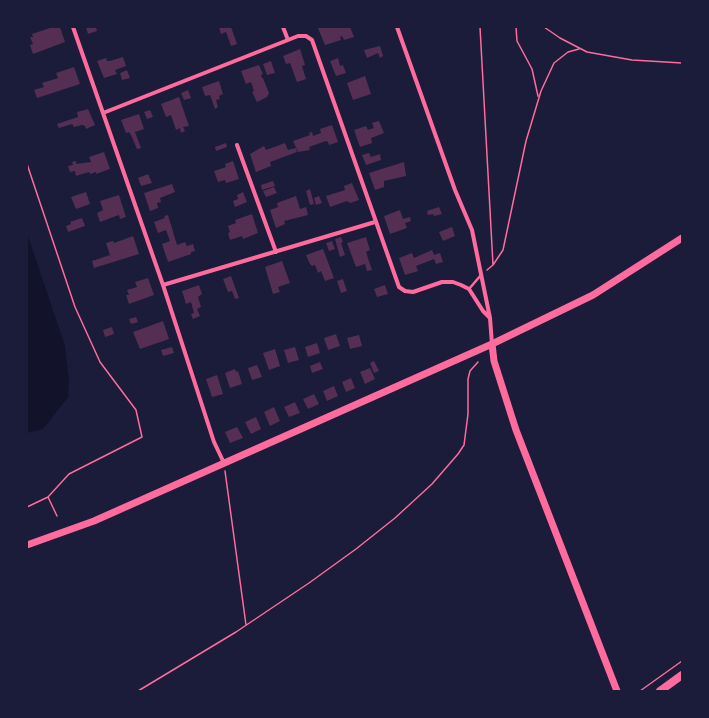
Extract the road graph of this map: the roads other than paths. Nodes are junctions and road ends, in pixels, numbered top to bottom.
1 (73, 27) edge
2 (283, 27) edge
3 (397, 27) edge
4 (288, 40) junction
5 (102, 113) junction
6 (237, 145) dead end
7 (375, 222) junction
8 (682, 238) edge
9 (276, 252) junction
10 (482, 274) junction
11 (163, 285) junction
12 (469, 289) junction
13 (490, 318) junction
14 (492, 344) junction
15 (224, 463) junction
16 (27, 545) edge
17 (682, 676) edge
18 (617, 691) edge
19 (660, 691) edge

1 - 5 street
2 - 4 street
3 - 10 street
4 - 5 street
4 - 7 street
5 - 11 street
6 - 9 street
7 - 9 street
7 - 12 street
8 - 14 street
9 - 11 street
10 - 12 lane
10 - 13 street
11 - 15 street
12 - 13 street
13 - 14 street
14 - 15 street
14 - 18 street
15 - 16 street
17 - 19 main road

